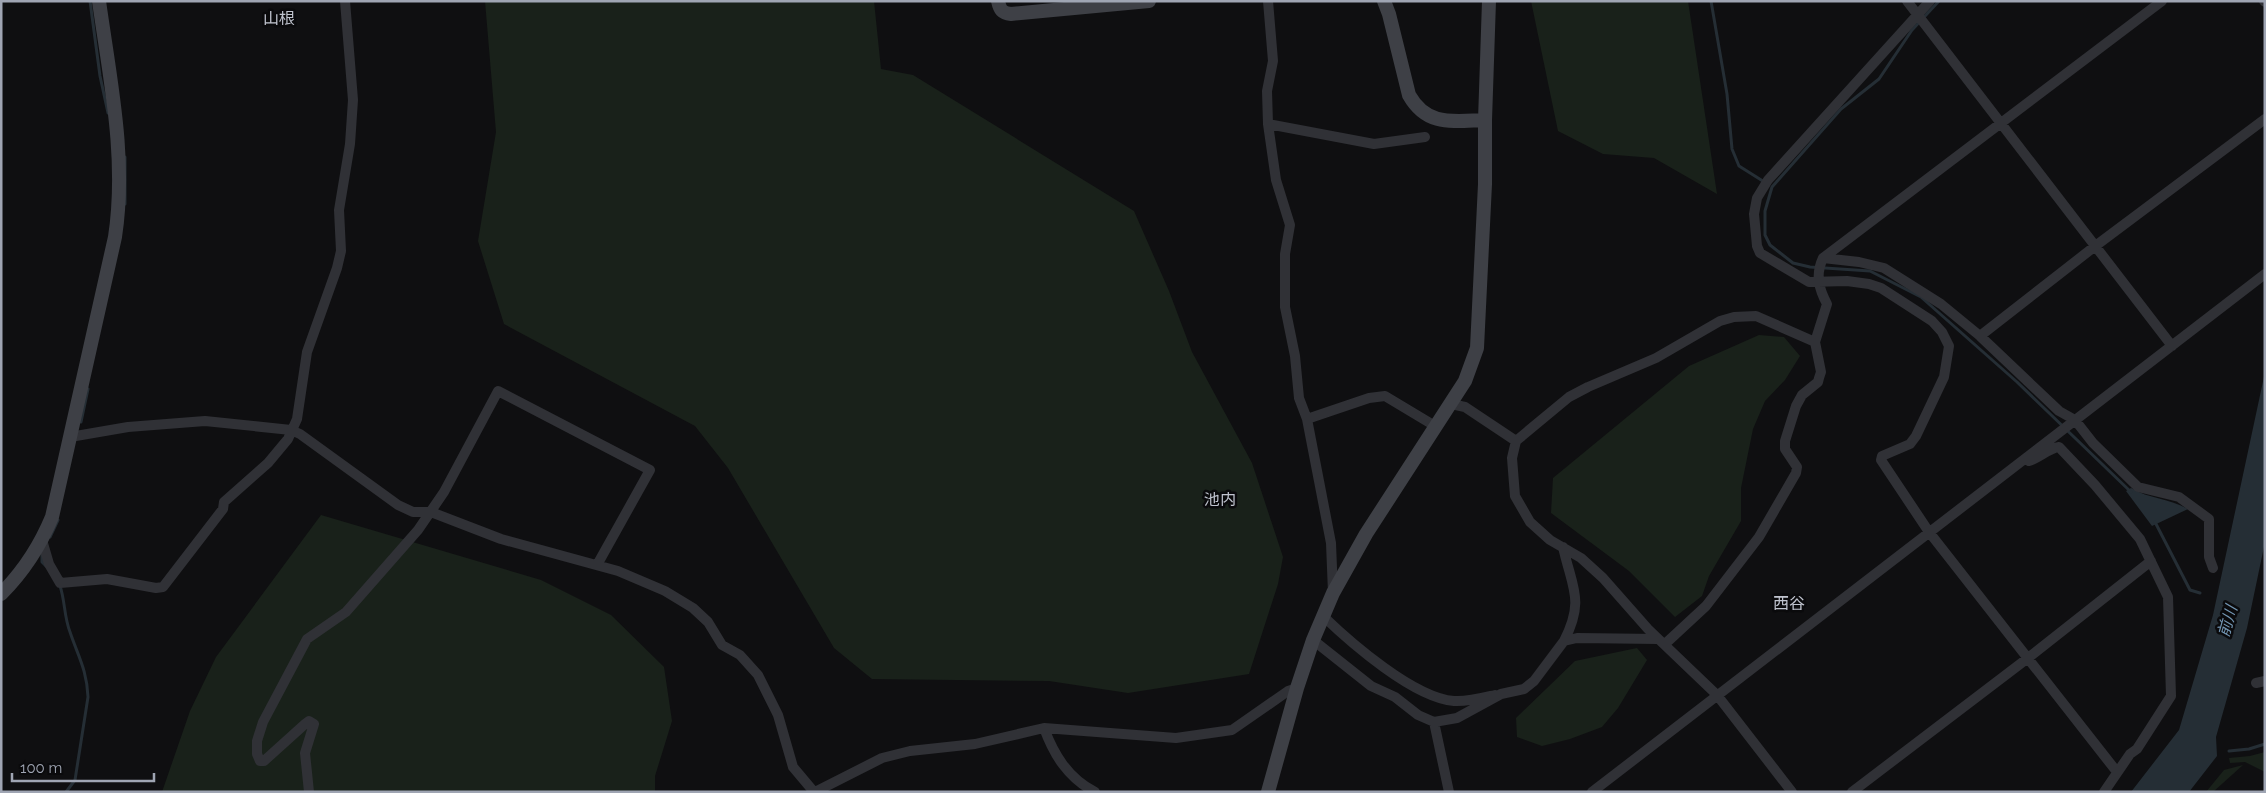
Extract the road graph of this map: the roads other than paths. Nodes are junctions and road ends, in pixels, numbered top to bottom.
1 (99, 1) edge
2 (345, 1) edge
3 (998, 1) edge
4 (1149, 1) edge
5 (1268, 1) edge
6 (1384, 1) edge
7 (1489, 1) edge
8 (1908, 1) edge
9 (1930, 1) edge
10 (2162, 1) edge
11 (1920, 18) junction
12 (2265, 119) edge
13 (1485, 120) junction
14 (1268, 124) junction
15 (2001, 125) junction
16 (1425, 137) dead end
17 (2094, 247) junction
18 (1822, 261) junction
19 (2265, 274) edge
20 (1819, 278) junction
21 (1980, 336) junction
22 (1815, 342) junction
23 (2172, 346) junction
24 (1451, 404) junction
25 (1307, 420) junction
26 (2068, 425) junction
27 (1434, 426) junction
28 (291, 430) junction
29 (70, 437) junction
30 (1516, 441) junction
31 (2025, 459) junction
32 (431, 512) junction
33 (1929, 532) junction
34 (42, 540) junction
35 (1563, 547) junction
36 (2151, 561) junction
37 (597, 565) junction
38 (2213, 568) dead end
39 (1333, 593) junction
40 (1, 594) edge
41 (1323, 616) junction
42 (1313, 640) junction
43 (1564, 641) junction
44 (1662, 641) junction
45 (2028, 658) junction
46 (1297, 688) junction
47 (1501, 694) junction
48 (1717, 696) junction
49 (1434, 722) junction
50 (1044, 728) junction
51 (2117, 772) junction
52 (309, 792) edge
53 (815, 792) edge
54 (1095, 792) edge
55 (1268, 792) edge
56 (1449, 792) edge
57 (1592, 792) edge
58 (1792, 792) edge
59 (1852, 792) edge
60 (2104, 792) edge

1 - 29 street
2 - 28 street
3 - 4 street
5 - 14 street
6 - 13 street
7 - 13 street
8 - 11 street
9 - 11 street
10 - 15 street
11 - 15 street
11 - 20 street
12 - 17 street
13 - 24 street
14 - 16 street
14 - 25 street
15 - 17 street
15 - 18 street
17 - 21 street
17 - 23 street
18 - 20 street
18 - 21 street
19 - 23 street
20 - 22 street
20 - 33 street
21 - 26 street
22 - 30 street
22 - 44 street
23 - 26 street
24 - 27 street
24 - 30 street
25 - 27 street
25 - 39 street
26 - 31 street
26 - 38 street
27 - 39 street
28 - 29 street
28 - 32 street
28 - 34 street
29 - 34 street
30 - 35 street
31 - 33 street
31 - 36 street
32 - 37 street
32 - 37 street
32 - 52 street
33 - 45 street
33 - 48 street
34 - 40 street
35 - 43 street
35 - 44 street
36 - 45 street
36 - 51 street
37 - 53 street
39 - 41 street
41 - 42 street
41 - 47 street
42 - 46 street
42 - 49 street
43 - 44 street
43 - 47 street
44 - 48 street
45 - 51 street
45 - 59 street
46 - 50 street
46 - 55 street
47 - 49 street
48 - 57 street
48 - 58 street
49 - 56 street
50 - 53 street
50 - 54 street
51 - 60 street

